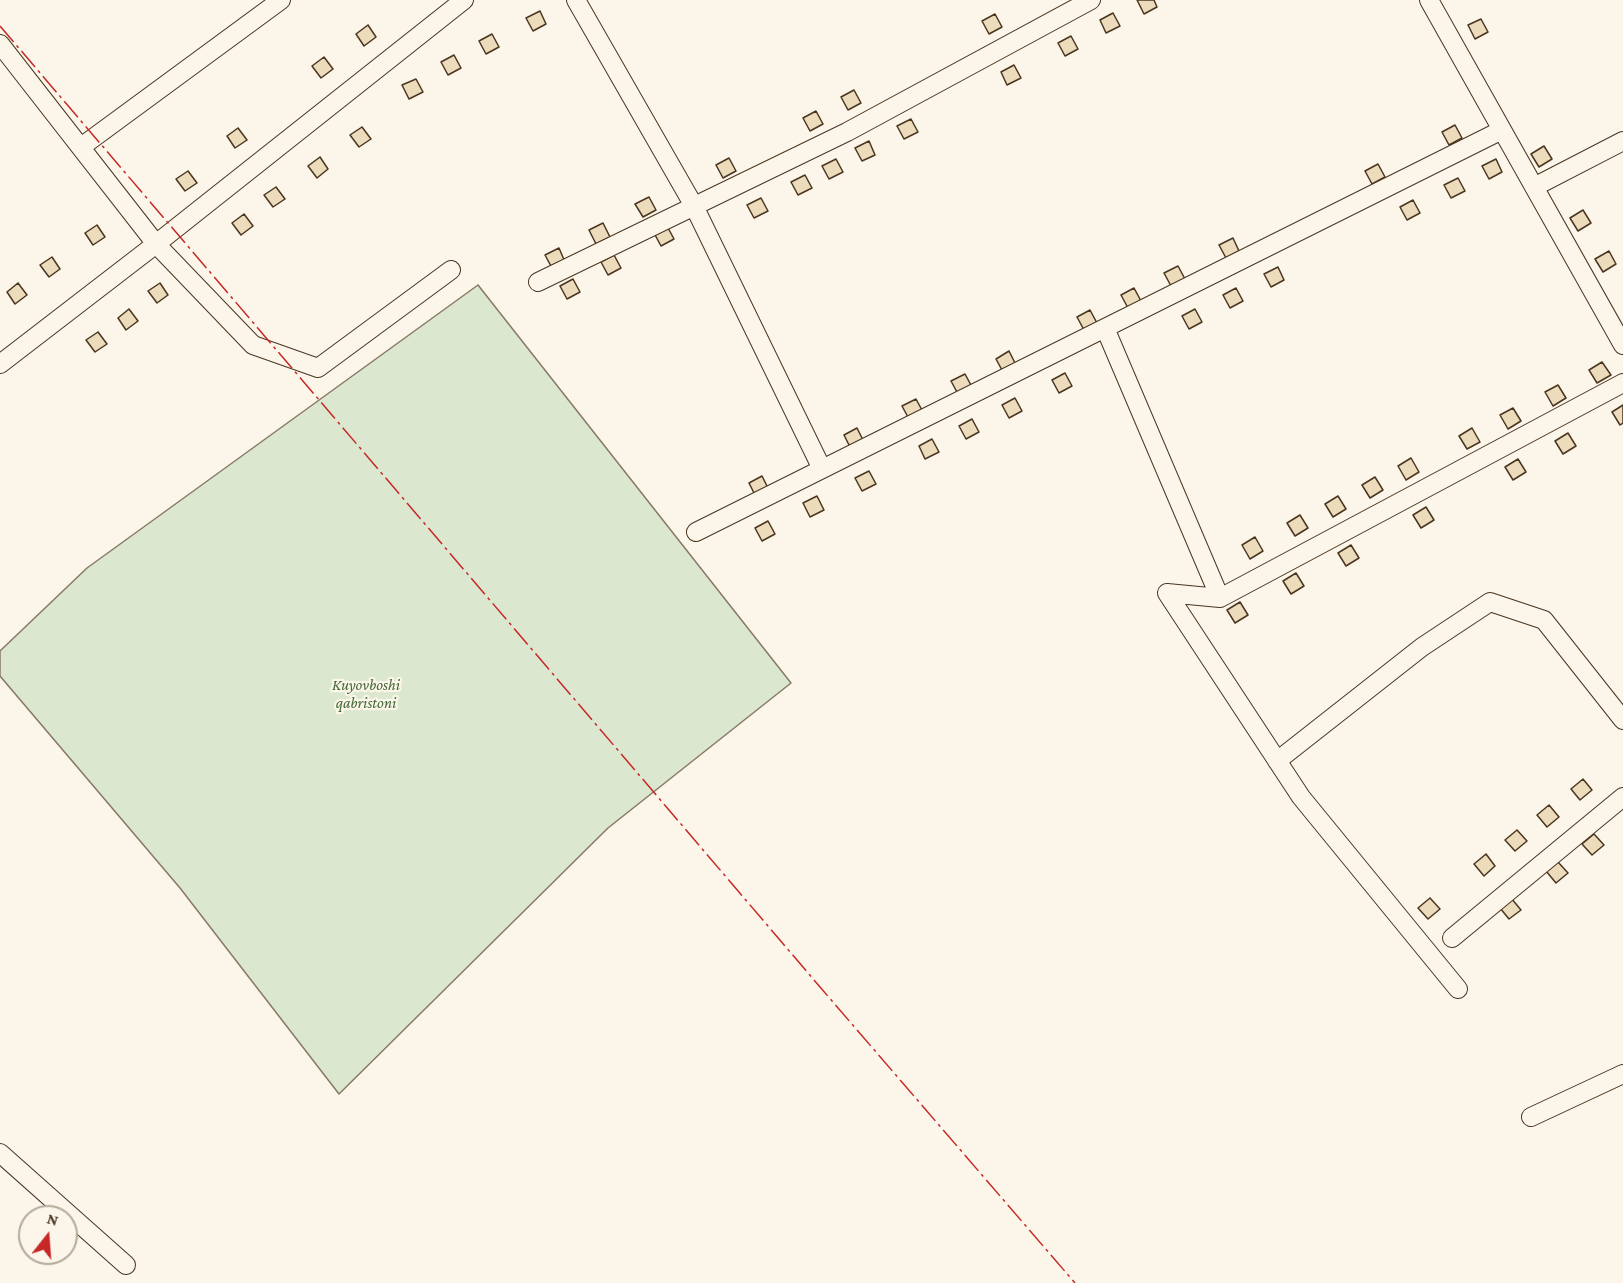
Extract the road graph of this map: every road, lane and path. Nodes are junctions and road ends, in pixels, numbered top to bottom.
1 (281, 0) edge
2 (464, 0) edge
3 (576, 0) edge
4 (1091, 0) edge
5 (1429, 0) edge
6 (0, 44) edge
7 (1502, 130) junction
8 (1623, 141) edge
9 (81, 147) junction
10 (1534, 187) junction
11 (694, 206) junction
12 (156, 244) junction
13 (451, 270) dead end
14 (538, 282) dead end
15 (1105, 328) junction
16 (1623, 345) edge
17 (0, 364) edge
18 (1623, 383) edge
19 (822, 469) junction
20 (696, 532) dead end
21 (1220, 598) junction
22 (1623, 720) edge
23 (1277, 761) junction
24 (1623, 797) edge
25 (1452, 938) dead end
26 (1458, 989) dead end
27 (1623, 1074) edge
28 (1531, 1117) dead end
29 (0, 1154) edge
30 (126, 1265) dead end

1 - 9 street
2 - 12 street
3 - 11 street
4 - 11 street
5 - 7 street
6 - 9 street
7 - 10 street
7 - 15 street
8 - 10 street
9 - 12 street
10 - 16 street
11 - 14 street
11 - 19 street
12 - 13 street
12 - 17 street
15 - 19 street
15 - 21 street
18 - 21 street
19 - 20 street
21 - 23 street
22 - 23 street
23 - 26 street
24 - 25 street
27 - 28 street
29 - 30 street

